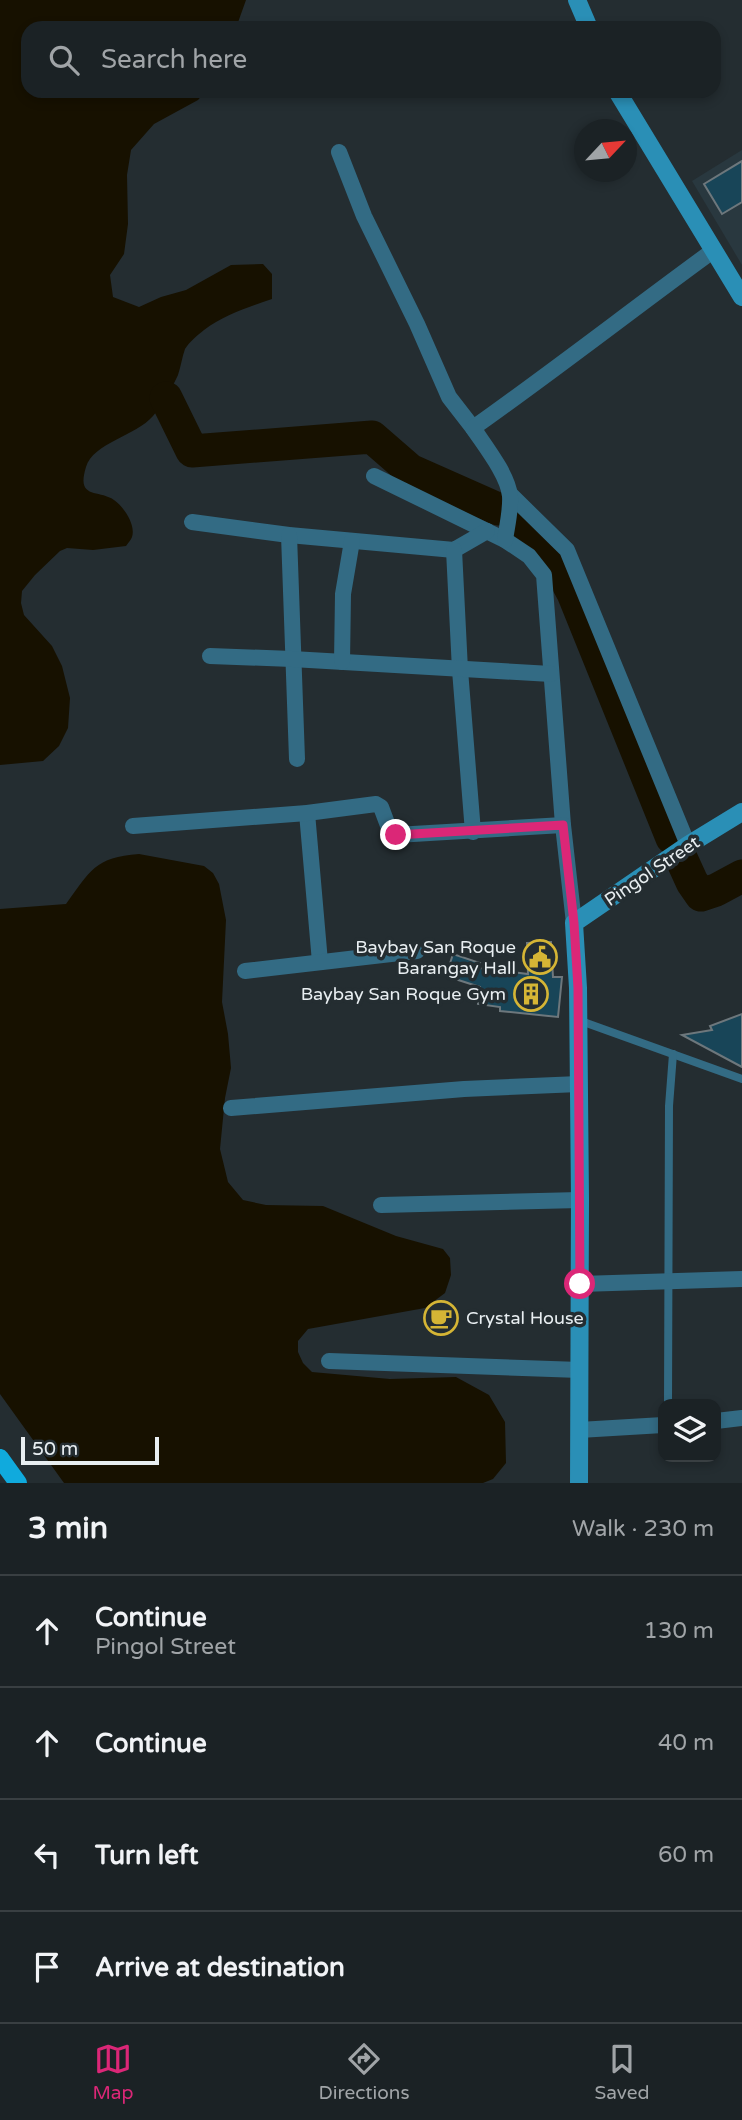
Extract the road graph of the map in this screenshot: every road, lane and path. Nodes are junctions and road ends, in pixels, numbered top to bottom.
1 (577, 0) edge
2 (586, 21) edge
3 (621, 98) edge
4 (339, 152) dead end
5 (714, 250) junction
6 (742, 297) edge
7 (473, 428) junction
8 (374, 476) dead end
9 (510, 494) junction
10 (192, 522) dead end
11 (487, 531) junction
12 (289, 535) junction
13 (505, 540) junction
14 (352, 541) junction
15 (454, 550) junction
16 (211, 656) dead end
17 (292, 659) junction
18 (342, 662) junction
19 (460, 670) junction
20 (551, 674) junction
21 (298, 759) dead end
22 (742, 812) edge
23 (307, 813) junction
24 (563, 825) junction
25 (133, 826) dead end
26 (472, 832) junction
27 (688, 845) junction
28 (574, 923) junction
29 (417, 951) dead end
30 (320, 962) junction
31 (245, 971) dead end
32 (578, 1020) junction
33 (673, 1054) junction
34 (742, 1079) edge
35 (579, 1084) junction
36 (231, 1108) dead end
37 (580, 1200) junction
38 (381, 1205) dead end
39 (742, 1279) edge
40 (668, 1281) junction
41 (580, 1284) junction
42 (329, 1361) dead end
43 (580, 1370) junction
44 (668, 1399) edge
45 (742, 1418) edge
46 (721, 1420) edge
47 (658, 1425) edge
48 (579, 1430) junction
49 (0, 1458) edge
50 (18, 1483) edge
51 (579, 1483) edge

1 - 2 street
3 - 5 street
4 - 7 street
5 - 6 street
5 - 7 street
7 - 9 street
8 - 11 street
9 - 13 street
9 - 27 street
10 - 12 street
11 - 13 street
11 - 15 street
12 - 14 street
12 - 17 street
13 - 20 street
14 - 15 street
14 - 18 street
15 - 19 street
16 - 17 street
17 - 18 street
17 - 21 street
18 - 19 street
19 - 20 street
19 - 26 street
20 - 24 street
22 - 27 street, Pingol Street
23 - 25 street
23 - 26 street
23 - 30 street
24 - 26 street
24 - 28 street
27 - 28 street, Pingol Street
28 - 32 street
29 - 30 street
30 - 31 street
32 - 33 lane
32 - 35 street
33 - 34 lane
33 - 40 lane
35 - 36 street
35 - 37 street
37 - 38 street
37 - 41 street
39 - 40 street
40 - 41 street
40 - 44 lane
41 - 43 street
42 - 43 street
43 - 48 street
45 - 46 street
47 - 48 street
48 - 51 street
49 - 50 main road

